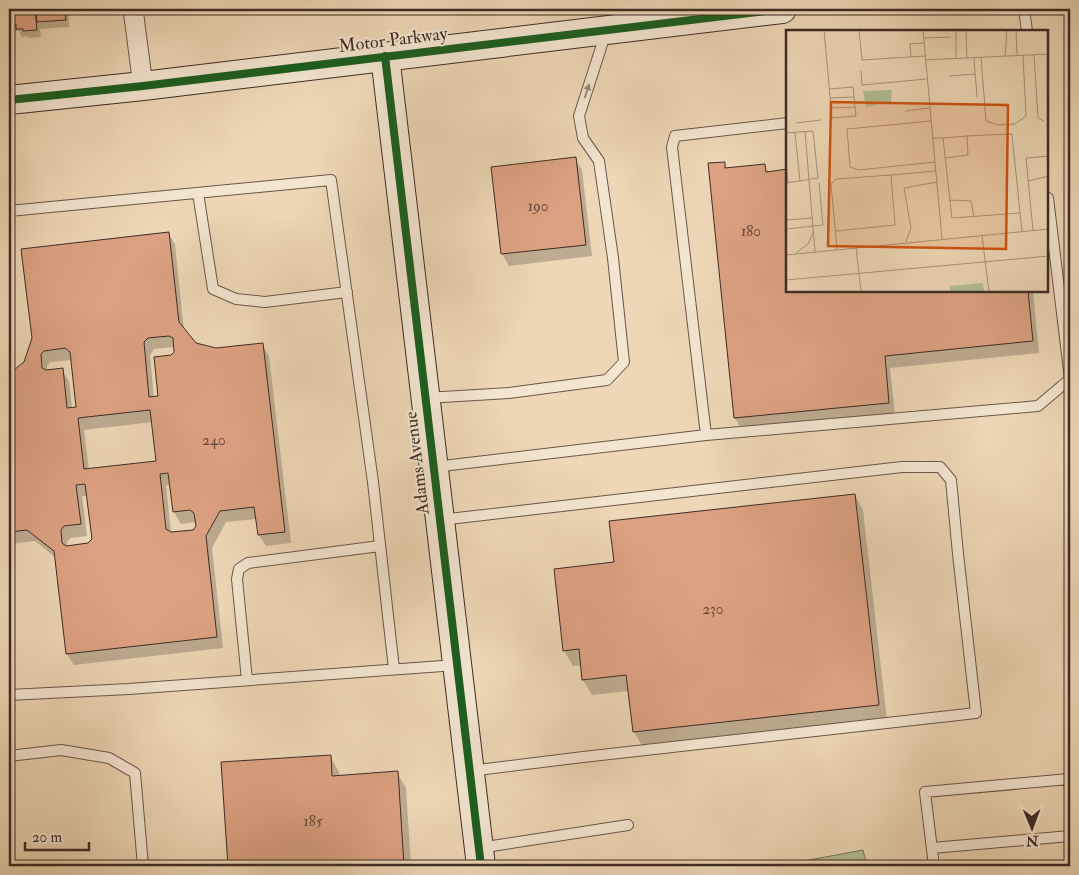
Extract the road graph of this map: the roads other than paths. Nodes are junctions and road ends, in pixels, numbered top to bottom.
1 (133, 9) edge
2 (782, 9) edge
3 (1024, 9) edge
4 (606, 30) junction
5 (1027, 30) edge
6 (385, 56) junction
7 (143, 86) junction
8 (9, 100) edge
9 (786, 123) edge
10 (198, 193) junction
11 (1049, 206) edge
12 (9, 211) edge
13 (347, 292) junction
14 (425, 398) junction
15 (706, 435) junction
16 (433, 468) junction
17 (439, 520) junction
18 (380, 546) junction
19 (457, 665) junction
20 (394, 669) junction
21 (248, 680) junction
22 (9, 695) edge
23 (9, 756) edge
24 (469, 772) junction
25 (1070, 790) edge
26 (628, 825) dead end
27 (1070, 836) edge
28 (932, 848) junction
29 (480, 857) edge
30 (144, 866) edge
31 (934, 866) edge

1 - 7 street
2 - 4 street, Motor Parkway
3 - 5 lane
4 - 6 street, Motor Parkway
14 -> 4 lane
6 - 7 street, Motor Parkway
6 - 14 street, Adams Avenue
7 - 8 street, Motor Parkway
9 - 15 lane
10 - 12 lane
10 - 13 lane
10 - 13 lane
11 - 15 lane
13 - 18 lane
14 - 16 street, Adams Avenue
15 - 16 lane
16 - 17 street, Adams Avenue
17 - 19 street, Adams Avenue
17 - 24 lane
18 - 20 lane
18 - 21 lane
19 - 20 lane
19 - 24 street, Adams Avenue
20 - 21 lane
21 - 22 lane
23 - 30 lane
24 - 29 street, Adams Avenue
25 - 28 lane
26 - 29 lane
27 - 28 lane
28 - 31 lane

